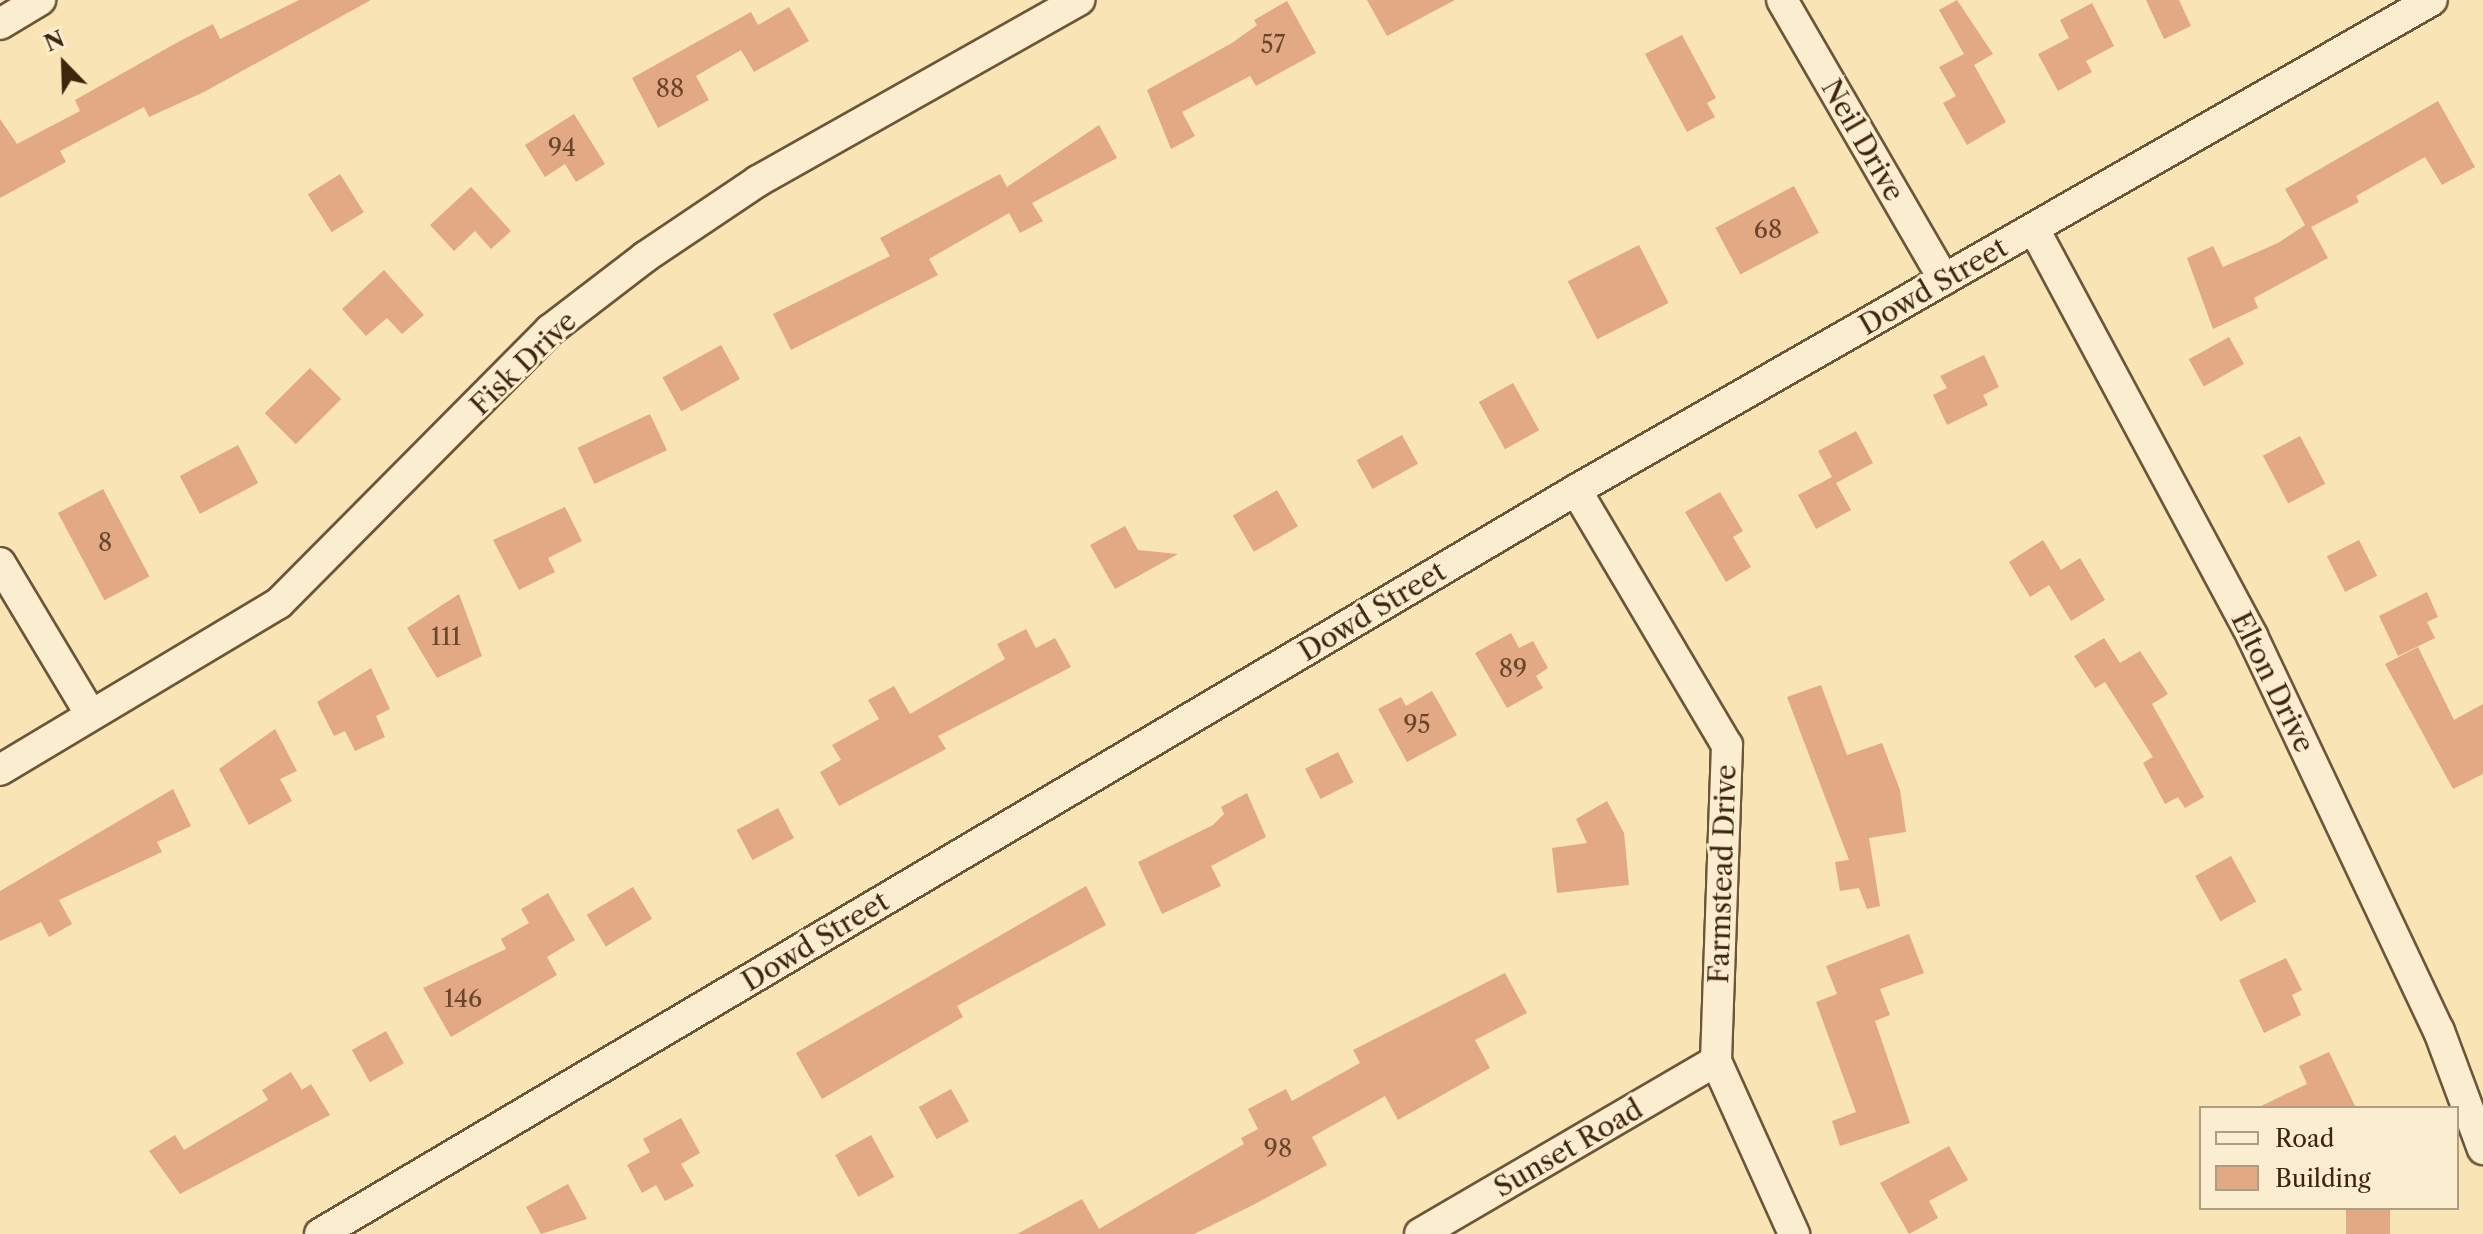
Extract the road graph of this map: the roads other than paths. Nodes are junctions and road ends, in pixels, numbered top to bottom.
1 (40, 0) edge
2 (1079, 0) edge
3 (1782, 0) edge
4 (2432, 0) edge
5 (0, 24) edge
6 (2034, 229) junction
7 (1944, 279) junction
8 (1576, 490) junction
9 (0, 563) edge
10 (91, 715) junction
11 (0, 770) edge
12 (1716, 1061) junction
13 (2483, 1149) edge
14 (320, 1234) edge
15 (1420, 1234) edge
16 (1794, 1234) edge

1 - 5 street
2 - 10 street, Fisk Drive
3 - 7 street, Neil Drive
4 - 6 street, Dowd Street
6 - 7 street, Dowd Street
6 - 13 street, Elton Drive
7 - 8 street, Dowd Street
8 - 12 street, Farmstead Drive
8 - 14 street, Dowd Street
9 - 10 street
10 - 11 street, Fisk Drive
12 - 15 street, Sunset Road
12 - 16 street, Farmstead Drive

